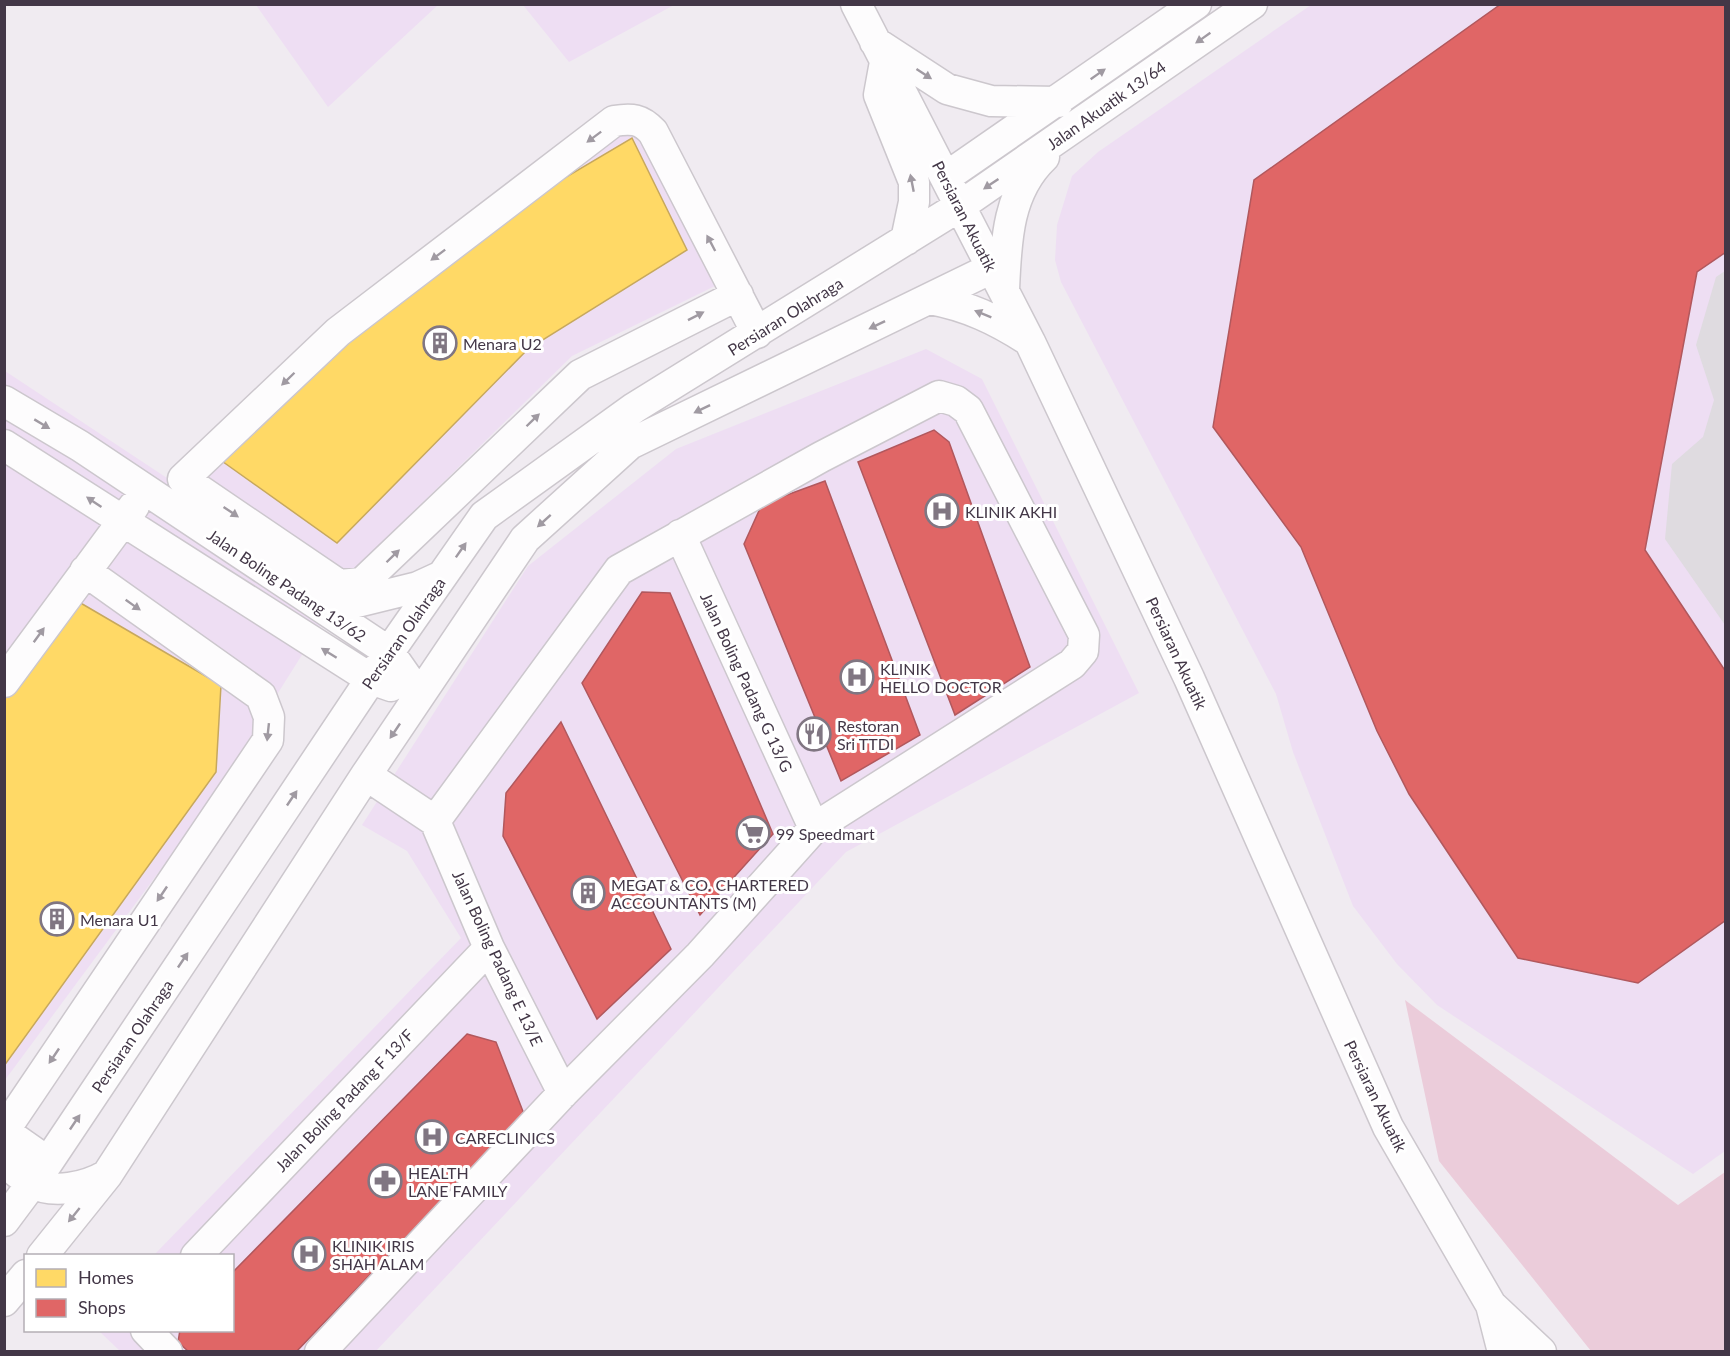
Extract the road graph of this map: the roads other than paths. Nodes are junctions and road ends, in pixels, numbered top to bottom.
1 (856, 4) edge
2 (1196, 4) edge
3 (1252, 4) edge
4 (880, 52) junction
5 (1058, 102) junction
6 (1074, 128) junction
7 (946, 177) junction
8 (960, 206) junction
9 (906, 240) junction
10 (998, 279) junction
11 (738, 294) junction
12 (930, 299) junction
13 (757, 333) junction
14 (1030, 342) junction
15 (4, 401) edge
16 (4, 445) edge
17 (80, 446) junction
18 (58, 477) junction
19 (146, 490) junction
20 (123, 521) junction
21 (680, 535) junction
22 (85, 571) junction
23 (442, 576) junction
24 (323, 610) junction
25 (389, 652) junction
26 (371, 679) junction
27 (4, 682) edge
28 (419, 696) junction
29 (366, 775) junction
30 (435, 821) junction
31 (814, 828) junction
32 (489, 948) junction
33 (563, 1093) junction
34 (4, 1162) edge
35 (40, 1172) junction
36 (107, 1175) junction
37 (4, 1221) edge
38 (44, 1254) edge
39 (198, 1254) edge
40 (24, 1277) edge
41 (4, 1301) edge
42 (1491, 1305) junction
43 (148, 1332) edge
44 (167, 1352) edge
45 (321, 1352) edge
46 (1503, 1352) edge
47 (1541, 1352) edge

1 - 4 street, Persiaran Akuatik
5 -> 2 street, Jalan Akuatik 13/64
3 -> 6 street, Jalan Akuatik 13/64
4 -> 5 street
4 - 7 street, Persiaran Akuatik
9 -> 4 street
5 - 7 street, Jalan Akuatik 13/64
6 -> 8 street, Jalan Akuatik 13/64
6 - 10 street
7 - 8 street, Persiaran Akuatik
8 - 9 street, Persiaran Olahraga
8 - 10 street, Persiaran Akuatik
9 - 13 street, Persiaran Olahraga
10 - 12 street
10 - 14 street, Persiaran Akuatik
11 -> 11 street
11 - 13 street
14 -> 12 street
12 -> 28 street
23 -> 13 street, Persiaran Olahraga
14 - 42 street, Persiaran Akuatik
15 -> 17 street, Jalan Boling Padang 13/62
16 - 18 street, Jalan Boling Padang 13/62
17 - 18 street
17 - 19 street, Jalan Boling Padang 13/62
20 -> 18 street, Jalan Boling Padang 13/62
19 - 20 street
19 - 24 street, Jalan Boling Padang 13/62
20 - 22 street
26 -> 20 street, Jalan Boling Padang 13/62
21 - 30 street
21 - 31 street, Jalan Boling Padang G 13/G
21 - 31 street
27 -> 22 street
22 -> 35 street
23 - 24 street
23 - 25 street, Persiaran Olahraga
24 - 25 street, Jalan Boling Padang 13/62
25 - 26 street, Persiaran Olahraga
25 - 28 street, Jalan Boling Padang 13/62
26 - 28 street, Jalan Boling Padang 13/62
35 -> 26 street, Persiaran Olahraga
28 -> 29 street
29 - 30 street
29 - 36 street
30 - 32 street, Jalan Boling Padang E 13/E
31 - 33 street
32 - 33 street, Jalan Boling Padang E 13/E
32 - 39 street, Jalan Boling Padang F 13/F
33 - 45 street
34 - 35 street
35 - 36 street
35 - 37 street, Persiaran Olahraga
36 -> 38 street
40 - 41 street
42 - 46 street, Persiaran Akuatik
42 - 47 street, Persiaran Akuatik
43 - 44 street

